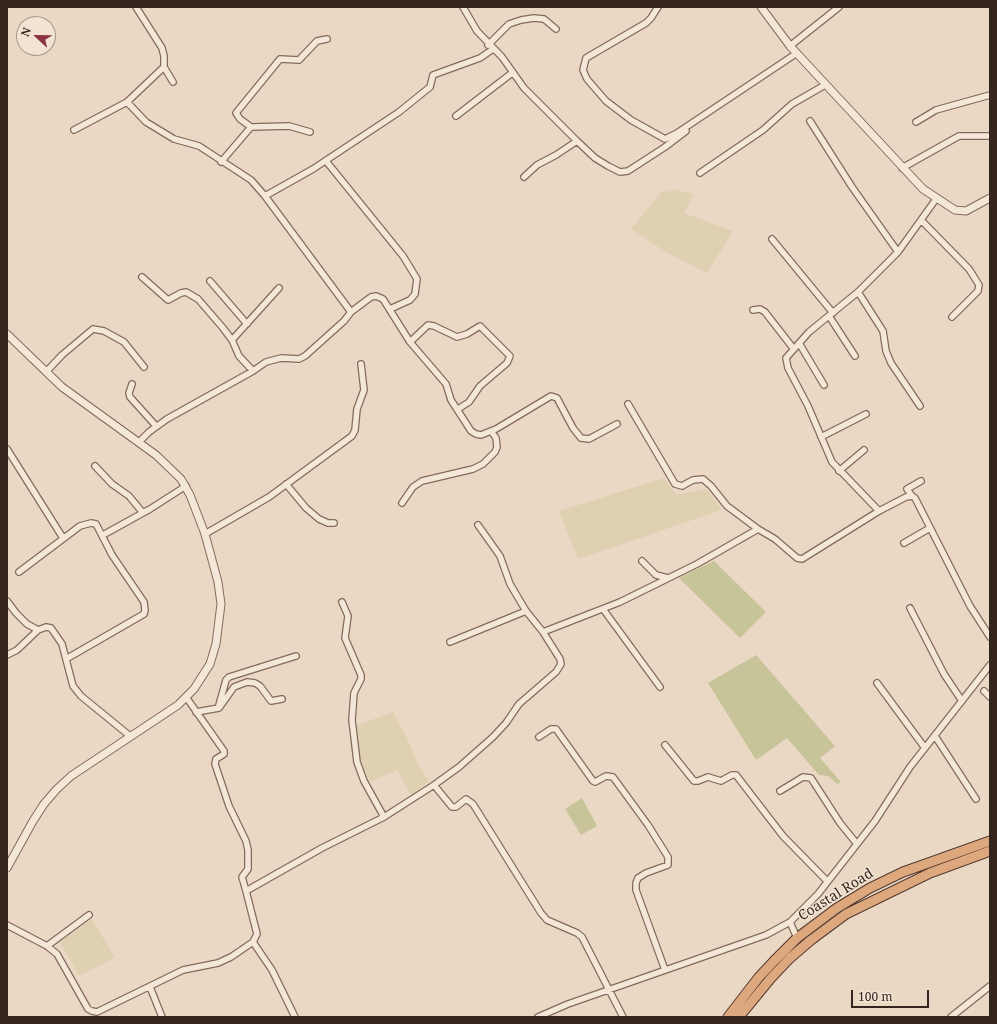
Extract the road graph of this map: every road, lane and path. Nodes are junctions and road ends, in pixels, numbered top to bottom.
1 (136, 7) edge
2 (463, 7) edge
3 (658, 7) edge
4 (760, 7) edge
5 (839, 7) edge
6 (556, 29) dead end
7 (327, 39) dead end
8 (488, 45) junction
9 (790, 46) junction
10 (493, 49) junction
11 (797, 54) junction
12 (164, 67) junction
13 (512, 73) junction
14 (173, 82) dead end
15 (825, 85) junction
16 (990, 95) edge
17 (127, 102) junction
18 (456, 116) dead end
19 (699, 117) junction
20 (810, 121) dead end
21 (916, 122) dead end
22 (250, 127) junction
23 (74, 130) dead end
24 (310, 132) dead end
25 (990, 136) edge
26 (577, 141) junction
27 (326, 161) junction
28 (221, 162) junction
29 (902, 168) junction
30 (700, 174) dead end
31 (524, 177) dead end
32 (265, 196) junction
33 (990, 198) edge
34 (936, 199) junction
35 (922, 221) junction
36 (772, 240) dead end
37 (898, 252) junction
38 (142, 277) dead end
39 (210, 281) dead end
40 (279, 288) dead end
41 (858, 292) junction
42 (390, 309) junction
43 (753, 310) dead end
44 (351, 312) junction
45 (831, 315) junction
46 (952, 317) dead end
47 (247, 324) junction
48 (7, 334) edge
49 (232, 340) junction
50 (410, 342) junction
51 (799, 343) junction
52 (793, 348) junction
53 (854, 356) dead end
54 (361, 364) dead end
55 (144, 367) dead end
56 (253, 371) junction
57 (46, 372) junction
58 (132, 384) dead end
59 (824, 385) dead end
60 (628, 404) dead end
61 (920, 406) dead end
62 (458, 409) junction
63 (866, 414) dead end
64 (617, 424) dead end
65 (156, 426) junction
66 (491, 431) junction
67 (822, 436) junction
68 (139, 442) junction
69 (7, 449) edge
70 (864, 450) dead end
71 (95, 466) dead end
72 (839, 471) junction
73 (921, 481) dead end
74 (286, 484) junction
75 (186, 486) junction
76 (912, 496) junction
77 (402, 503) dead end
78 (879, 511) junction
79 (143, 514) junction
80 (334, 523) dead end
81 (478, 525) dead end
82 (930, 528) junction
83 (758, 529) junction
84 (205, 534) junction
85 (103, 536) junction
86 (63, 538) junction
87 (904, 543) dead end
88 (642, 561) dead end
89 (19, 572) dead end
90 (668, 578) junction
91 (7, 601) edge
92 (342, 602) dead end
93 (603, 608) junction
94 (910, 608) dead end
95 (526, 610) junction
96 (38, 630) junction
97 (543, 632) junction
98 (990, 637) edge
99 (450, 642) dead end
100 (7, 655) edge
101 (296, 656) dead end
102 (66, 659) junction
103 (990, 665) edge
104 (877, 683) dead end
105 (660, 687) dead end
106 (984, 691) dead end
107 (990, 697) edge
108 (186, 698) junction
109 (282, 699) dead end
110 (962, 701) junction
111 (219, 708) junction
112 (196, 712) junction
113 (130, 736) junction
114 (935, 736) junction
115 (539, 737) dead end
116 (665, 745) dead end
117 (924, 748) junction
118 (434, 785) junction
119 (780, 791) dead end
120 (976, 799) dead end
121 (384, 817) junction
122 (990, 841) edge
123 (857, 844) junction
124 (990, 852) edge
125 (7, 868) edge
126 (827, 881) junction
127 (246, 890) junction
128 (89, 915) dead end
129 (790, 922) junction
130 (7, 925) edge
131 (798, 938) junction
132 (253, 942) junction
133 (48, 946) junction
134 (665, 970) junction
135 (150, 987) junction
136 (988, 987) edge
137 (610, 989) junction
138 (990, 994) edge
139 (162, 1017) edge
140 (295, 1017) edge
141 (538, 1017) edge
142 (624, 1017) edge
143 (728, 1017) edge
144 (739, 1017) edge
145 (952, 1017) edge

1 - 12 street
2 - 8 street
3 - 19 street
4 - 9 street
5 - 9 street
6 - 8 street
7 - 22 street
8 - 10 street
9 - 11 street
10 - 13 street
10 - 27 street
11 - 15 street
11 - 19 street
12 - 14 street
12 - 17 street
13 - 18 street
13 - 26 street
15 - 29 street
15 - 30 street
16 - 21 street
17 - 23 street
17 - 28 street
19 - 26 street
20 - 37 street
22 - 24 street
22 - 28 street
25 - 29 street
26 - 31 street
27 - 32 street
27 - 42 street
28 - 32 street
29 - 34 street
32 - 44 street
33 - 34 street
34 - 35 street
35 - 37 street
35 - 46 street
36 - 45 street
37 - 41 street
38 - 49 street
39 - 47 street
40 - 47 street
41 - 45 street
41 - 61 street
42 - 44 street
42 - 50 street
43 - 52 street
44 - 56 street
45 - 51 street
45 - 53 street
47 - 49 street
48 - 57 street
49 - 56 street
50 - 62 street
50 - 62 street
51 - 52 street
51 - 59 street
52 - 67 street
54 - 74 street
55 - 57 street
56 - 65 street
57 - 68 street
58 - 65 street
60 - 83 street
62 - 66 street
63 - 67 street
64 - 66 street
65 - 68 street
66 - 77 street
67 - 72 street
68 - 75 street
69 - 86 street
70 - 72 street
71 - 79 street
72 - 78 street
73 - 76 street
74 - 80 street
74 - 84 street
75 - 79 street
75 - 84 street
76 - 78 street
76 - 82 street
78 - 83 street
79 - 85 street
81 - 95 street
82 - 87 street
82 - 98 street
83 - 90 street
84 - 108 street
85 - 86 street
85 - 102 street
86 - 89 street
88 - 90 street
90 - 93 street
91 - 96 street
92 - 121 street
93 - 97 street
93 - 105 street
94 - 110 street
95 - 97 street
95 - 99 street
96 - 100 street
96 - 102 street
97 - 118 street
101 - 111 street
102 - 113 street
103 - 110 street
104 - 117 street
106 - 107 street
108 - 112 street
108 - 113 street
109 - 111 street
110 - 114 street
111 - 112 street
112 - 127 street
113 - 125 street
114 - 117 street
114 - 120 street
115 - 134 street
116 - 126 street
117 - 123 street
118 - 121 street
118 - 137 street
119 - 123 street
121 - 127 street
122 - 131 highway, Coastal Road
123 - 126 street
124 - 144 highway, Coastal Road
126 - 129 street
127 - 132 street
128 - 133 street
129 - 131 street
129 - 134 street
130 - 133 street
131 - 143 highway, Coastal Road
132 - 135 street
132 - 140 street
133 - 135 street
134 - 137 street
135 - 139 street
136 - 138 street
136 - 145 street
137 - 141 street
137 - 142 street

